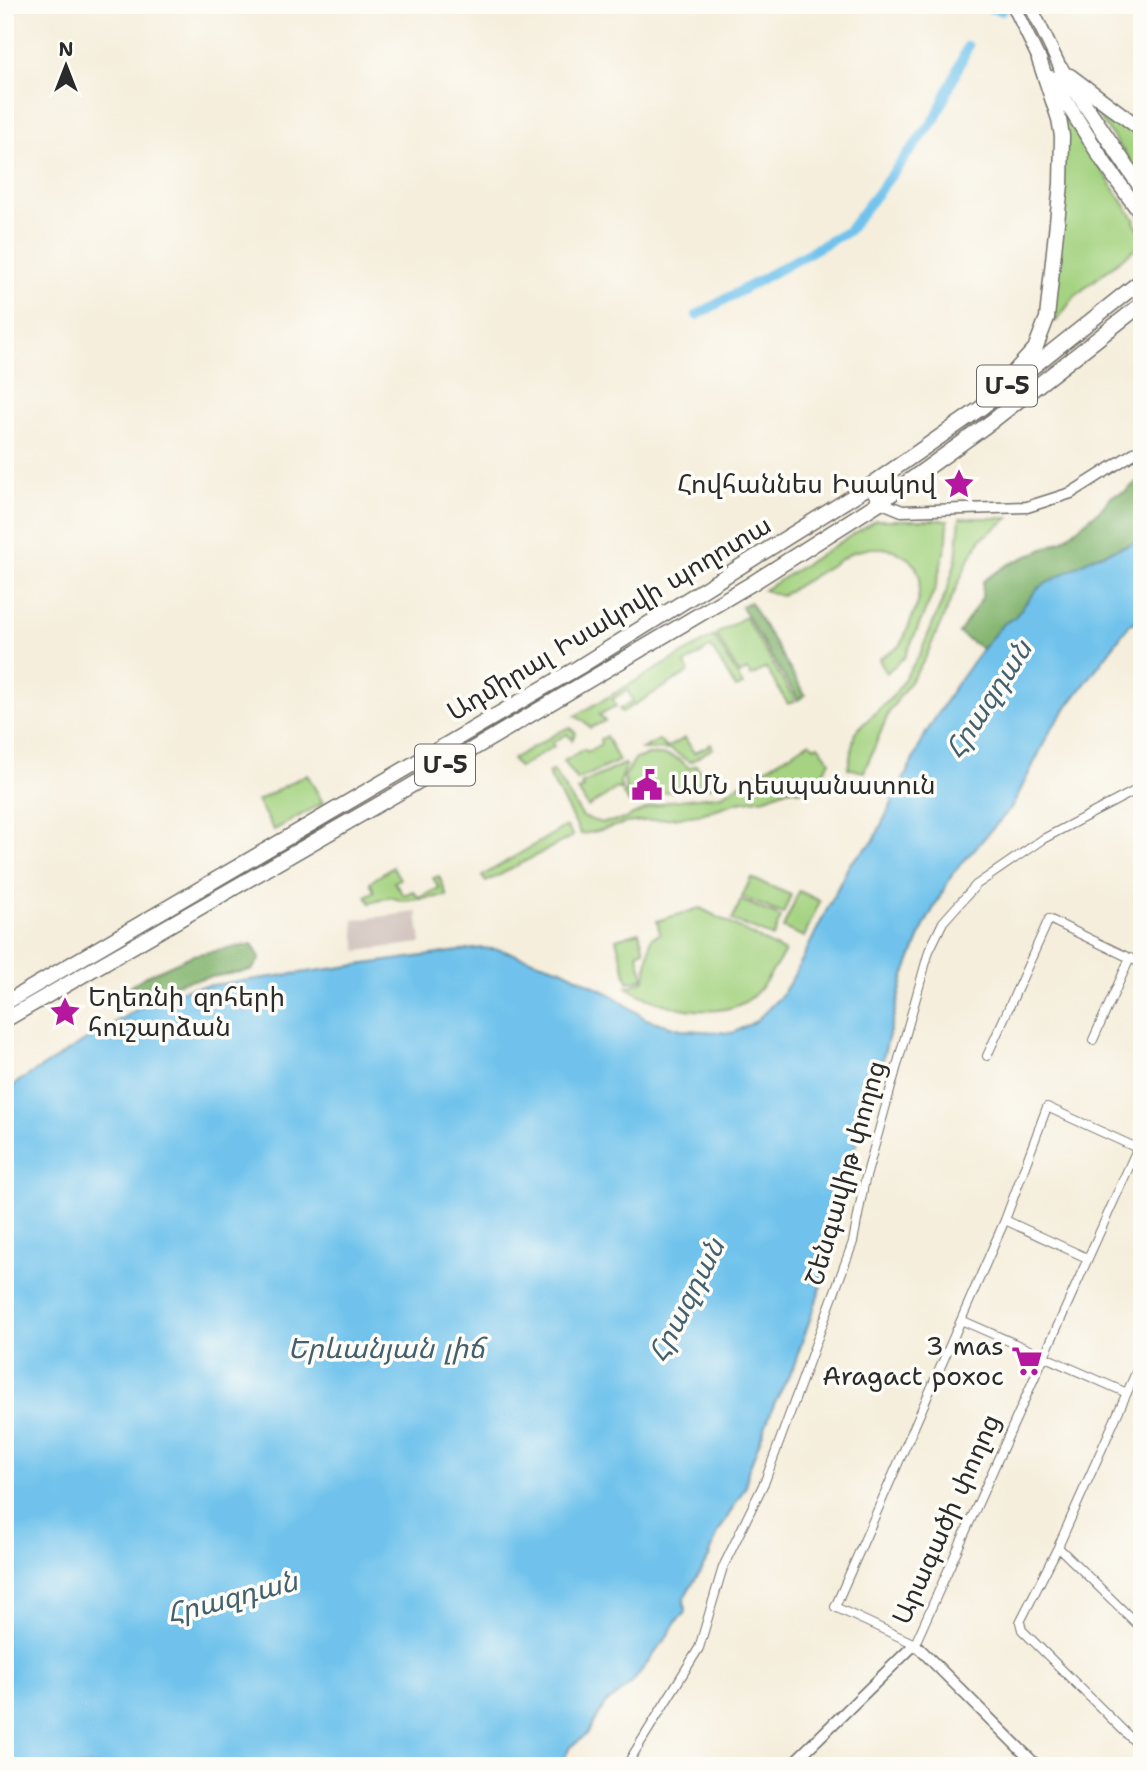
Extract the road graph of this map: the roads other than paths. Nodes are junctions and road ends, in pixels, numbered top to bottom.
1 (1013, 5) edge
2 (1032, 8) edge
3 (1019, 18) junction
4 (1039, 60) junction
5 (1061, 69) junction
6 (1142, 130) edge
7 (1142, 189) edge
8 (1142, 215) edge
9 (1142, 280) edge
10 (1142, 304) edge
11 (981, 408) junction
12 (1142, 448) edge
13 (869, 487) junction
14 (880, 502) junction
15 (1142, 787) edge
16 (1130, 958) junction
17 (1142, 964) edge
18 (5, 1003) edge
19 (5, 1020) edge
20 (1093, 1040) dead end
21 (987, 1056) dead end
22 (1142, 1138) edge
23 (1137, 1149) junction
24 (1005, 1220) junction
25 (1087, 1258) junction
26 (961, 1320) junction
27 (1044, 1356) junction
28 (1142, 1359) edge
29 (1127, 1393) junction
30 (1058, 1547) junction
31 (1142, 1629) edge
32 (915, 1644) junction
33 (1142, 1749) edge
34 (626, 1766) edge
35 (790, 1766) edge
36 (1037, 1766) edge

1 - 3 main road
2 - 3 street
2 - 5 main road
3 - 4 main road
4 - 8 highway
4 - 11 highway
5 - 6 highway
5 - 7 highway
9 - 11 highway, Ադմիրալ Իսակովի պողոտա / Մ-5
10 - 14 highway, Ադմիրալ Իսակովի պողոտա / Մ-5
11 - 13 highway, Ադմիրալ Իսակովի պողոտա / Մ-5
12 - 14 street
13 - 14 street
13 - 18 highway, Ադմիրալ Իսակովի պողոտա / Մ-5
14 - 19 highway, Ադմիրալ Իսակովի պողոտա / Մ-5
15 - 34 street, Շենգավիթ փողոց
16 - 17 street
16 - 20 street
16 - 21 street
22 - 23 street, Արագածի փողոց
23 - 24 street
23 - 25 street, Արագածի փողոց
24 - 25 street
24 - 26 street
25 - 27 street, Արագածի փողոց
26 - 27 street
26 - 32 street
27 - 29 street
27 - 32 street, Արագածի փողոց
28 - 29 street
29 - 30 street
30 - 31 street
30 - 33 street
32 - 35 street, Արագածի փողոց
32 - 36 street

